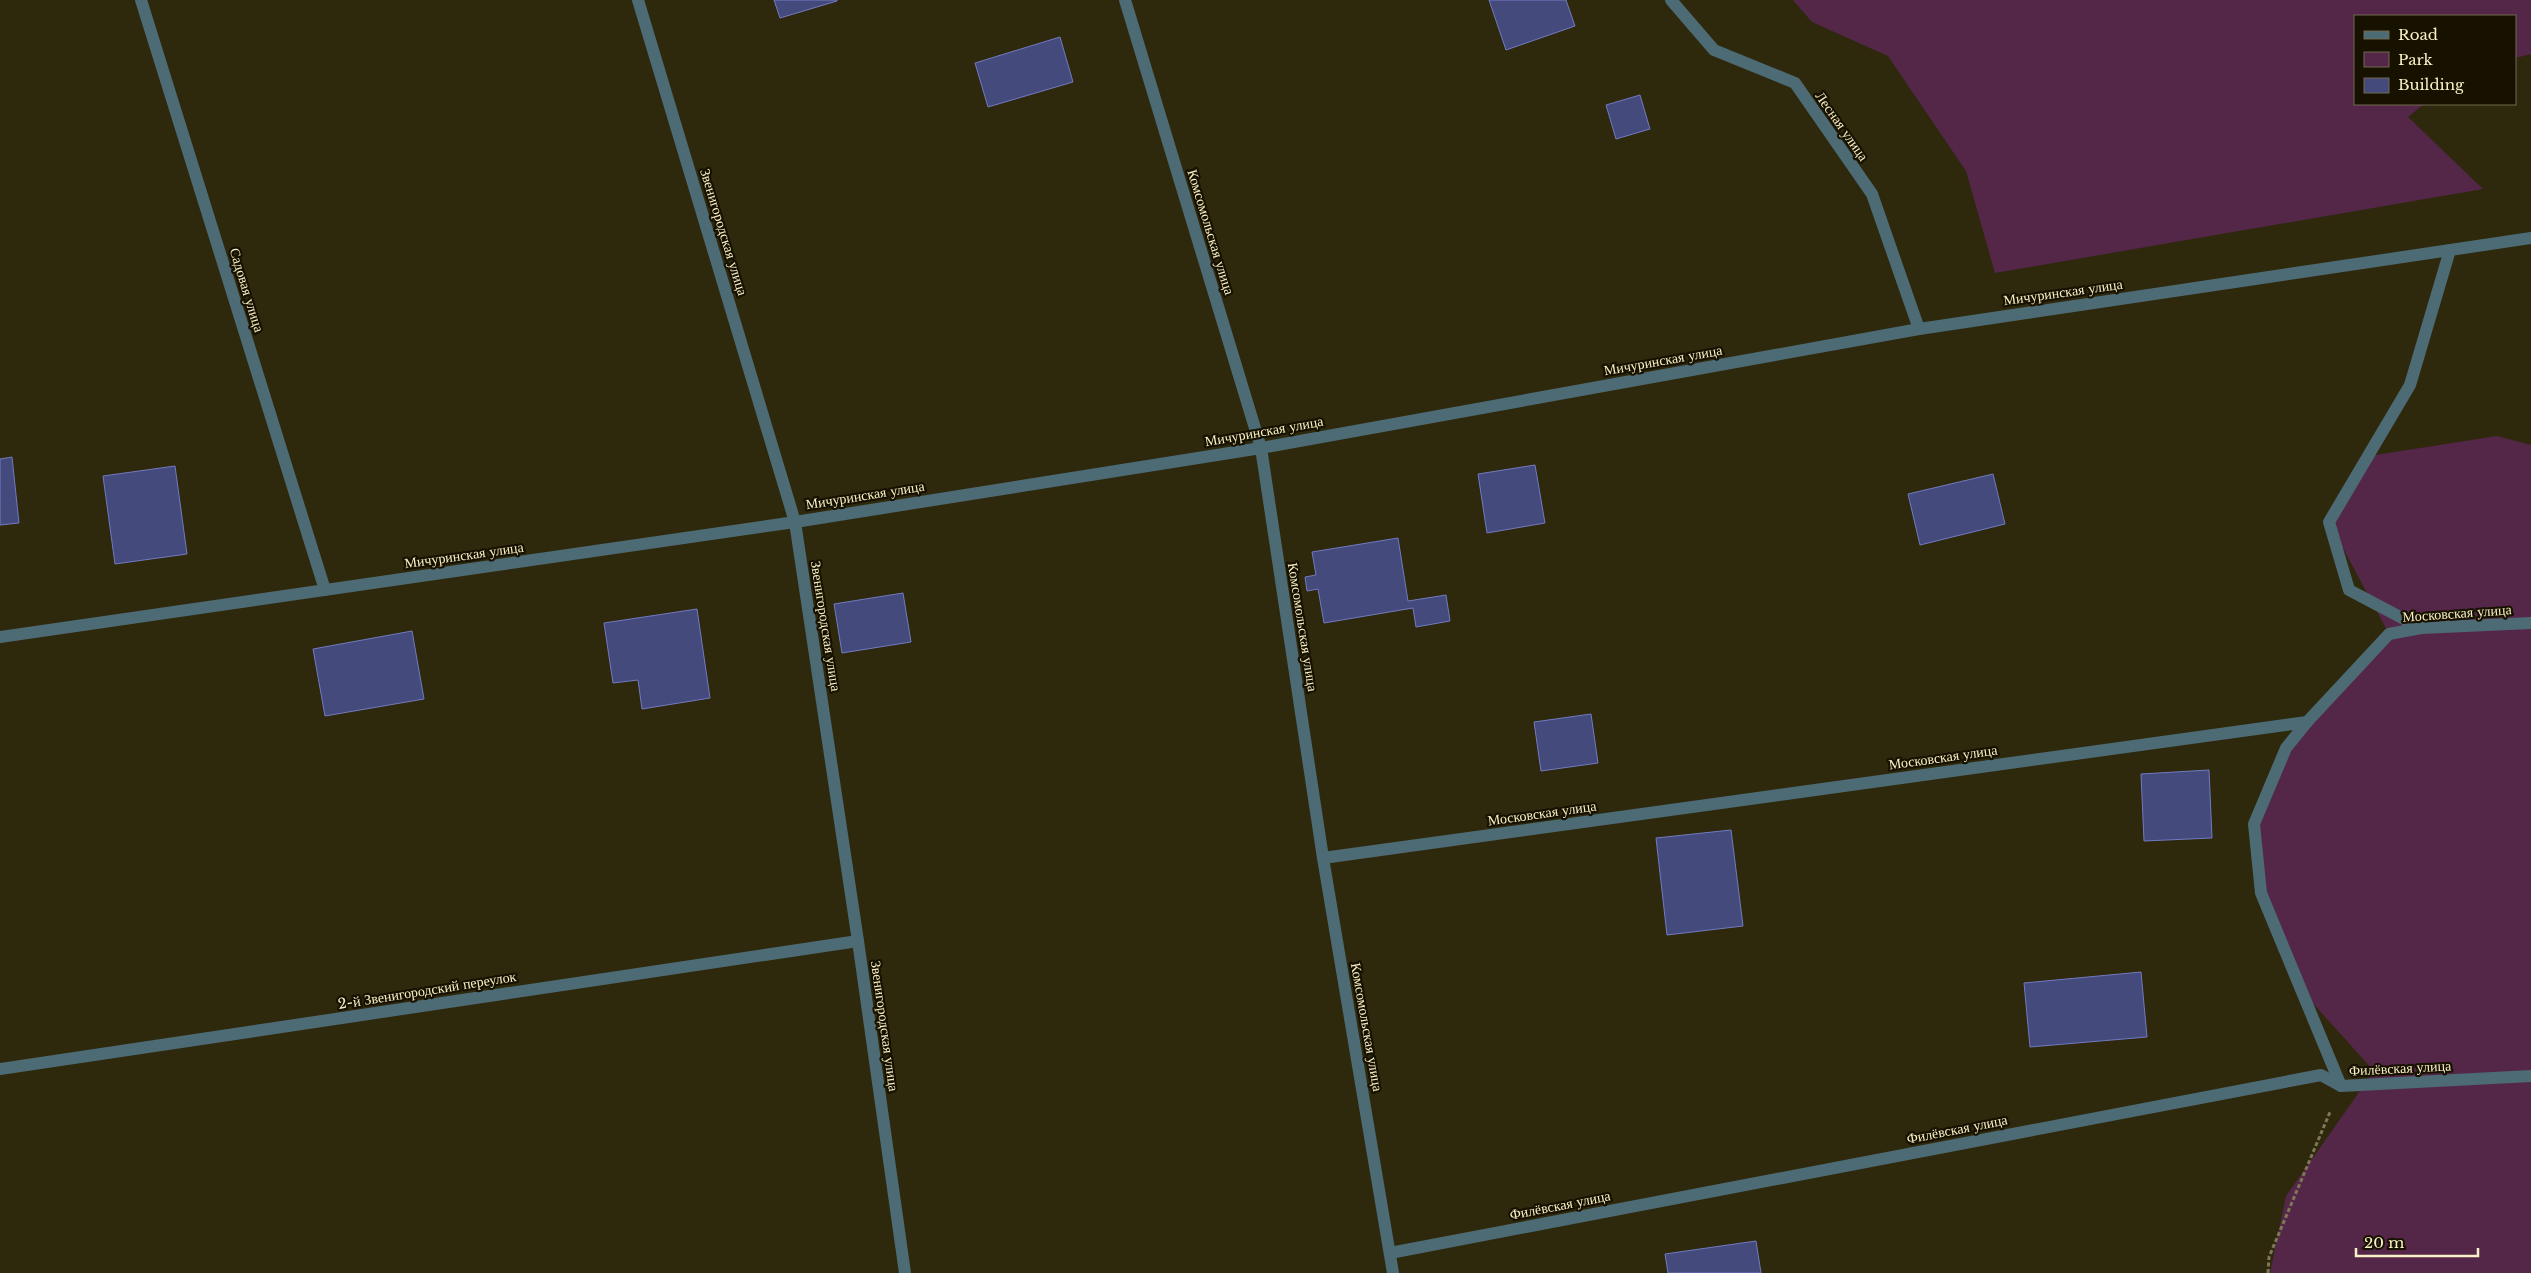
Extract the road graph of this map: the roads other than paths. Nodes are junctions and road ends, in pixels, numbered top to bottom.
1 (141, 0) edge
2 (638, 0) edge
3 (1125, 0) edge
4 (1671, 0) edge
5 (2531, 238) edge
6 (2450, 250) junction
7 (1919, 329) junction
8 (1261, 448) junction
9 (795, 522) junction
10 (325, 590) junction
11 (2531, 623) edge
12 (2421, 628) junction
13 (0, 637) edge
14 (2307, 722) junction
15 (1323, 858) junction
16 (858, 941) junction
17 (0, 1069) edge
18 (2531, 1076) edge
19 (2341, 1086) junction
20 (1390, 1253) junction
21 (905, 1273) edge
22 (1394, 1273) edge

1 - 10 street, Садовая улица
2 - 9 street, Звенигородская улица
3 - 8 street, Комсомольская улица
4 - 7 street, Лесная улица
5 - 6 street, Мичуринская улица
6 - 7 street, Мичуринская улица
6 - 12 street
7 - 8 street, Мичуринская улица
8 - 9 street, Мичуринская улица
8 - 15 street, Комсомольская улица
9 - 10 street, Мичуринская улица
9 - 16 street, Звенигородская улица
10 - 13 street, Мичуринская улица
11 - 12 street, Московская улица
12 - 14 street, Московская улица
14 - 15 street, Московская улица
14 - 19 street
15 - 20 street, Комсомольская улица
16 - 17 street, 2-й Звенигородский переулок
16 - 21 street, Звенигородская улица
18 - 19 street, Филёвская улица
19 - 20 street, Филёвская улица
20 - 22 street, Комсомольская улица

